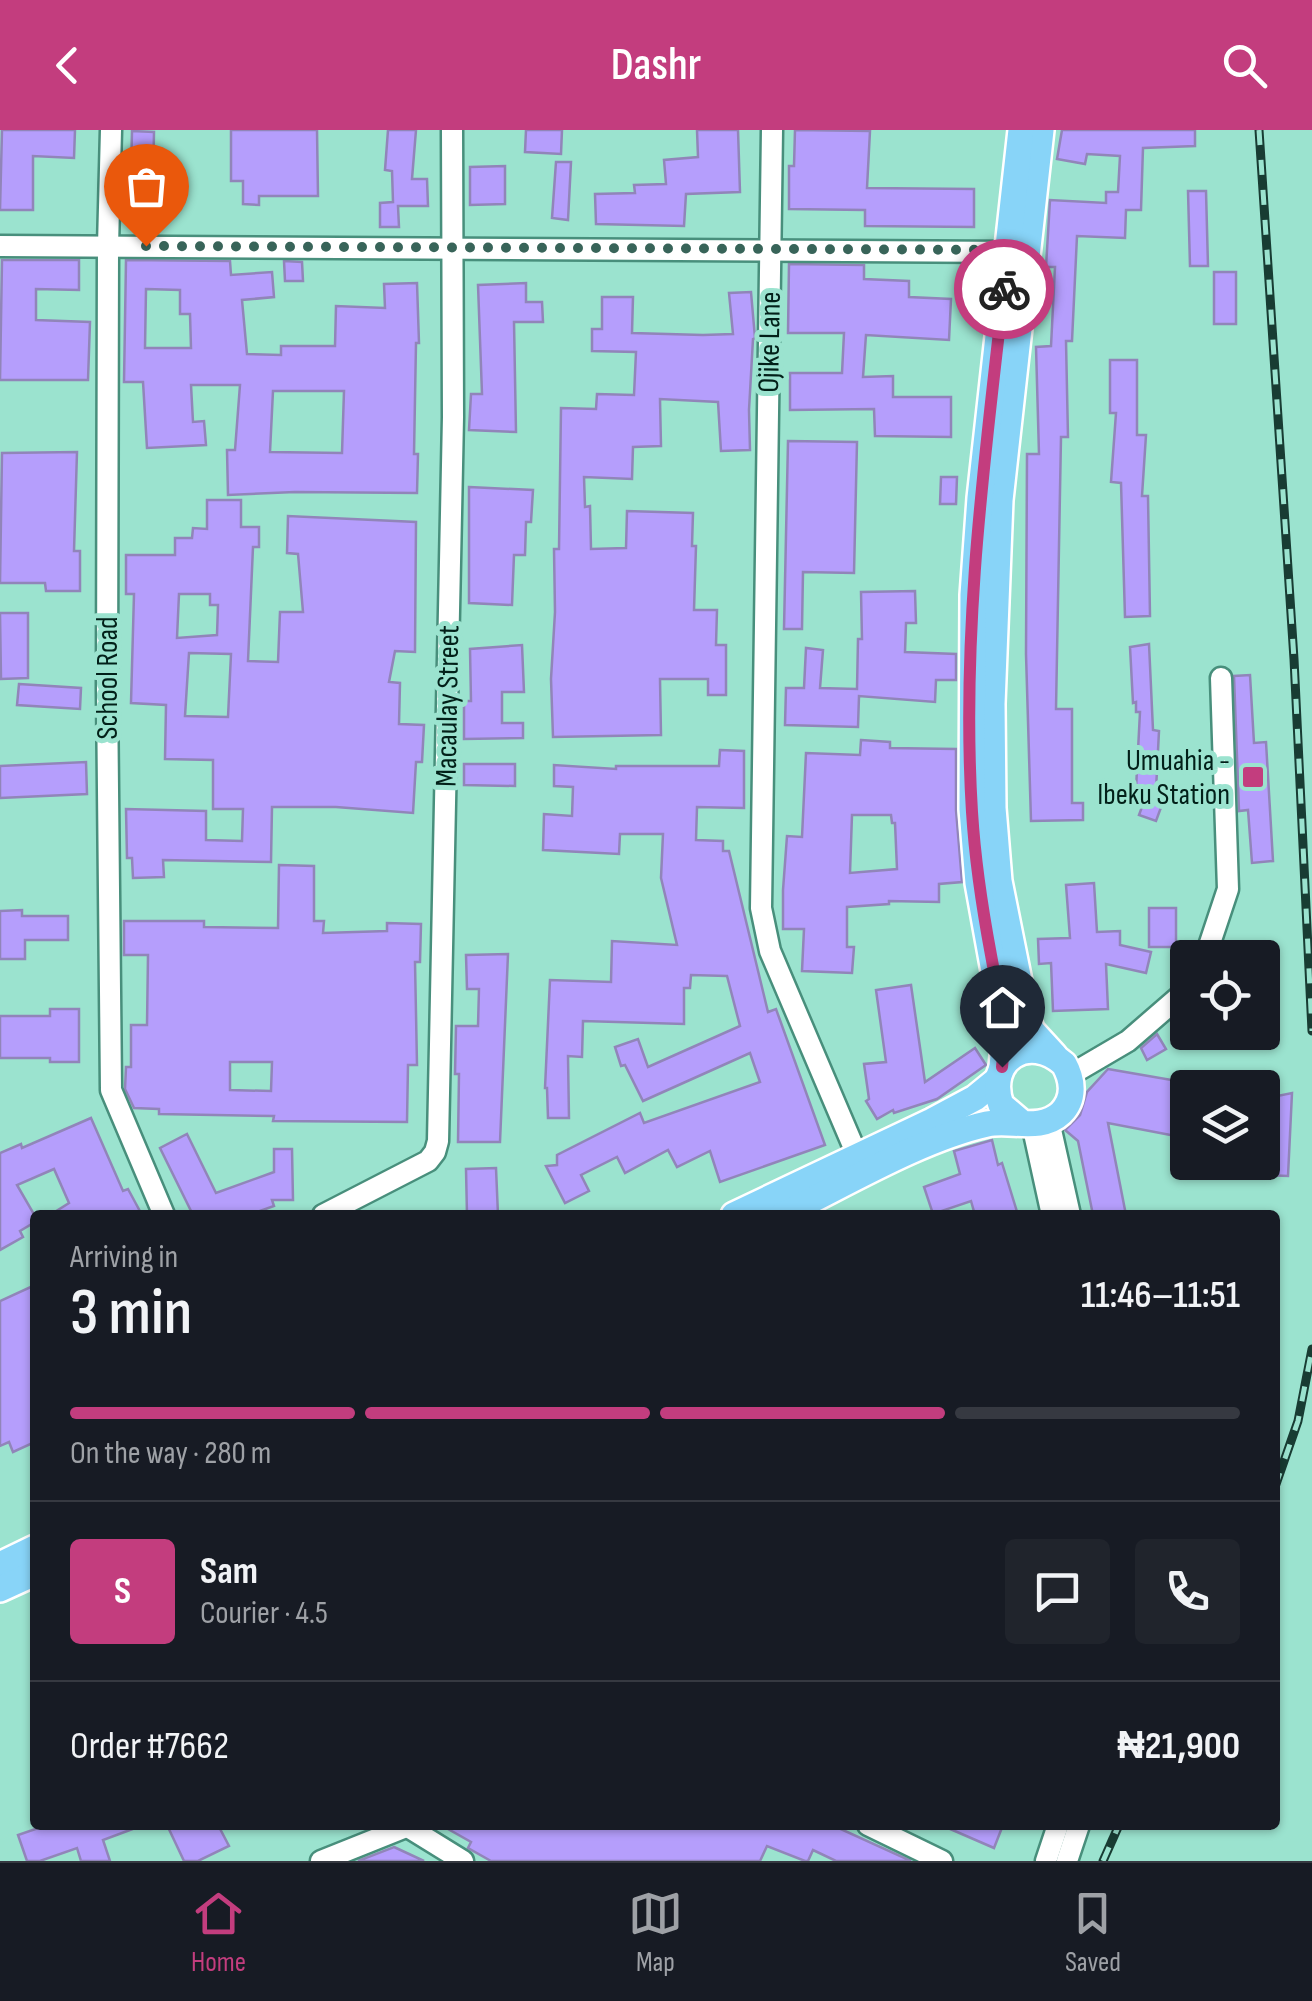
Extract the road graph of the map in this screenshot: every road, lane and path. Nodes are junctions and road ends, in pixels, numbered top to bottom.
1 (111, 130) edge
2 (452, 130) edge
3 (772, 130) edge
4 (1021, 130) edge
5 (1041, 130) edge
6 (0, 246) edge
7 (108, 246) junction
8 (451, 247) junction
9 (770, 248) junction
10 (1018, 251) junction
11 (1221, 678) dead end
12 (1212, 940) edge
13 (1170, 1005) edge
14 (1062, 1065) junction
15 (999, 1073) junction
16 (1034, 1122) junction
17 (857, 1155) junction
18 (162, 1210) edge
19 (332, 1210) edge
20 (744, 1210) edge
21 (792, 1210) edge
22 (1051, 1210) edge
23 (1068, 1210) edge
24 (30, 1550) edge
25 (0, 1565) edge
26 (30, 1575) edge
27 (0, 1590) edge
28 (399, 1830) edge
29 (415, 1830) edge
30 (878, 1830) edge
31 (1056, 1830) edge
32 (1077, 1830) edge
33 (321, 1861) edge
34 (462, 1861) edge
35 (942, 1861) edge
36 (1046, 1861) edge
37 (1067, 1861) edge

1 - 7 street, School Road
2 - 8 street, Macaulay Street
3 - 9 street, Ojike Lane
4 - 10 main road
5 - 10 main road
6 - 7 street
7 - 8 street
7 - 18 street, School Road
8 - 9 street
8 - 19 street, Macaulay Street
9 - 10 street
9 - 17 street, Ojike Lane
10 - 14 main road
10 - 15 main road
11 - 12 street
13 - 14 street
14 - 15 main road
14 - 16 main road
15 - 16 main road
15 - 17 main road
16 - 21 main road
16 - 22 street
16 - 23 street
17 - 20 main road
24 - 25 main road
26 - 27 main road
28 - 33 street
29 - 34 street
30 - 35 street
31 - 36 street
32 - 37 street

